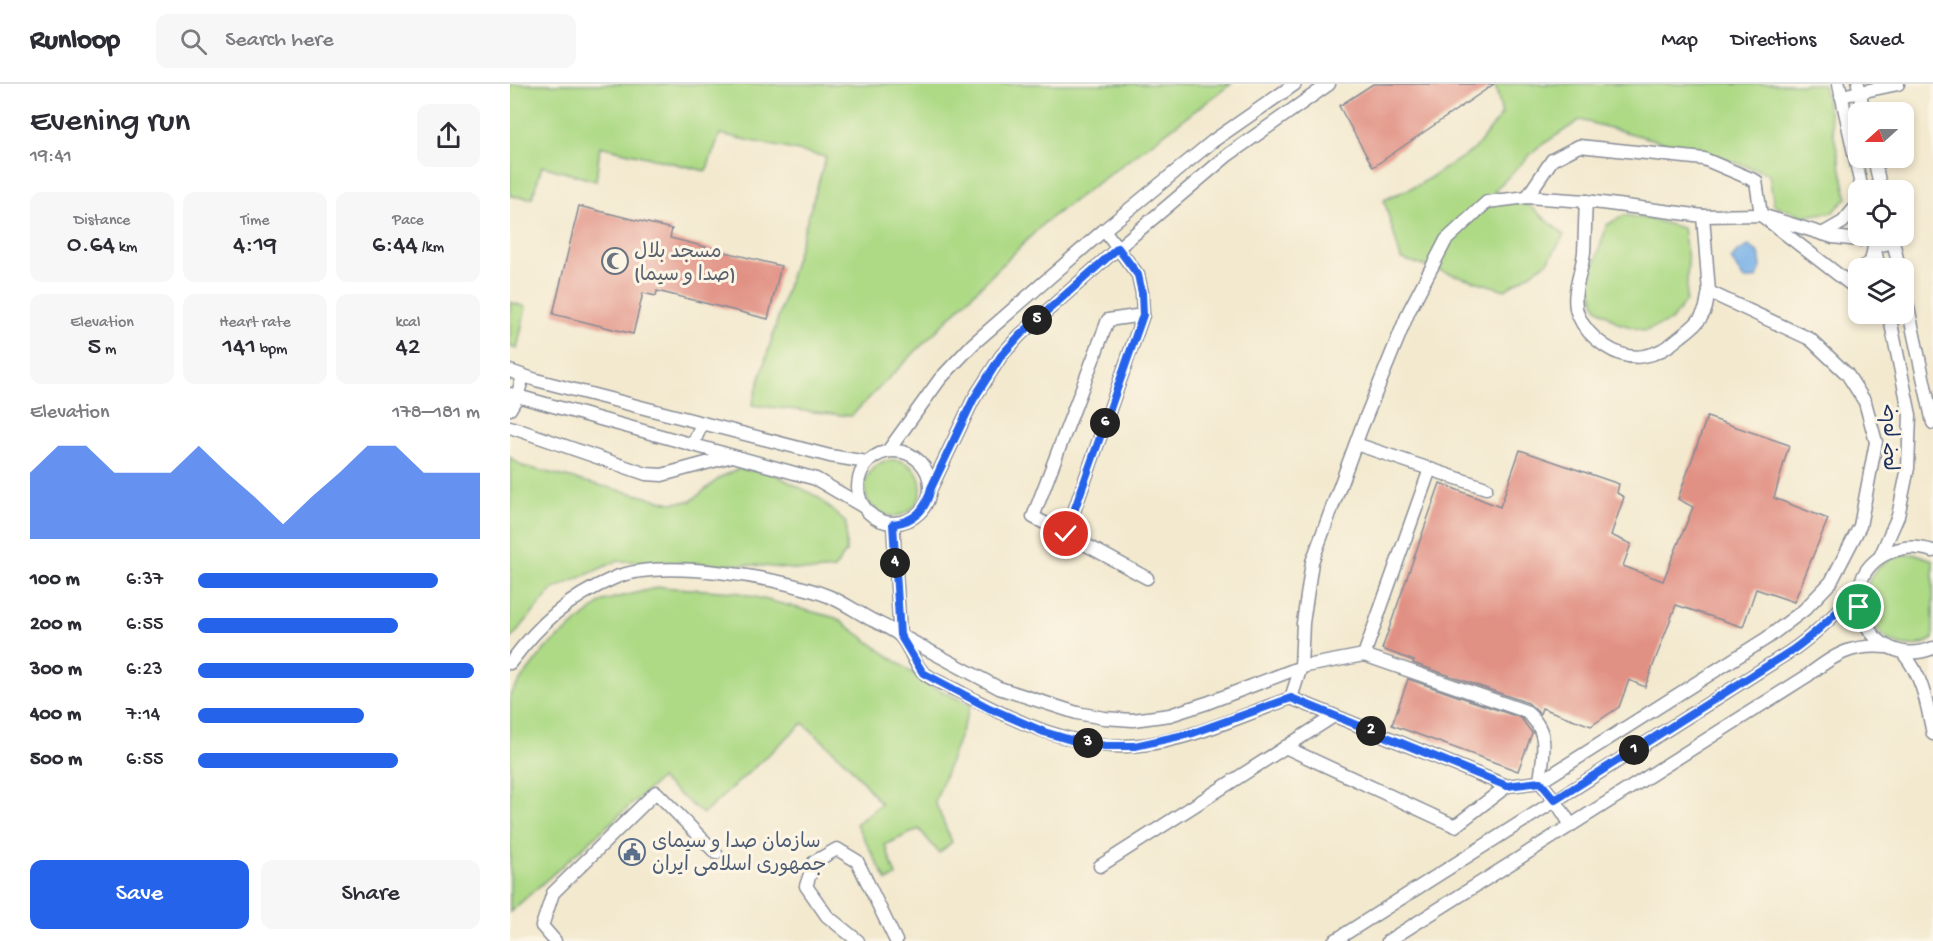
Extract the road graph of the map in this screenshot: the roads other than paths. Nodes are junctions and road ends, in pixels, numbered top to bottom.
1 (1295, 84) edge
2 (1329, 84) edge
3 (1898, 84) edge
4 (1859, 88) edge
5 (1840, 90) edge
6 (1860, 180) edge
7 (1527, 197) junction
8 (1586, 201) junction
9 (1761, 215) junction
10 (1703, 216) junction
11 (1848, 217) edge
12 (1104, 230) junction
13 (1822, 234) junction
14 (1848, 239) edge
15 (1118, 248) junction
16 (1848, 272) edge
17 (1839, 275) junction
18 (1848, 282) edge
19 (1708, 292) junction
20 (1143, 315) junction
21 (1891, 324) edge
22 (1913, 324) edge
23 (510, 371) edge
24 (523, 376) junction
25 (1928, 378) edge
26 (514, 396) edge
27 (510, 409) edge
28 (702, 423) junction
29 (1933, 423) edge
30 (510, 427) edge
31 (1356, 444) junction
32 (693, 446) junction
33 (888, 451) junction
34 (733, 456) junction
35 (867, 462) junction
36 (1430, 469) junction
37 (931, 488) junction
38 (1486, 488) dead end
39 (864, 507) junction
40 (893, 524) junction
41 (1066, 534) junction
42 (1933, 551) edge
43 (1880, 557) junction
44 (1147, 578) dead end
45 (1859, 589) junction
46 (900, 635) junction
47 (1886, 647) junction
48 (1933, 648) edge
49 (1903, 653) junction
50 (1364, 655) junction
51 (510, 663) edge
52 (1301, 667) junction
53 (999, 688) junction
54 (1291, 698) junction
55 (989, 708) junction
56 (1334, 716) junction
57 (1933, 734) edge
58 (1285, 747) junction
59 (1540, 782) junction
60 (1507, 786) junction
61 (1555, 800) junction
62 (1571, 825) junction
63 (716, 853) dead end
64 (1100, 866) dead end
65 (555, 941) edge
66 (858, 941) edge
67 (896, 941) edge
68 (1334, 941) edge
69 (1388, 941) edge

1 - 12 lane
2 - 15 lane
3 - 4 lane
4 - 5 lane
5 - 6 lane
7 - 8 lane
7 - 9 lane
7 - 31 lane
8 - 10 lane
8 - 19 lane
9 - 10 lane
9 - 13 lane
9 - 17 lane
10 - 19 lane
11 - 13 lane
12 - 15 lane
12 - 33 lane
13 - 14 lane
15 - 20 lane
15 - 37 lane
16 - 17 lane
17 - 18 lane
19 - 59 lane
20 - 41 lane
20 - 41 lane
21 - 43 lane, جام جم
22 - 25 lane
23 - 24 lane
24 - 26 lane
24 - 28 lane
25 - 29 lane
26 - 27 lane
26 - 32 lane
28 - 32 lane
28 - 35 lane
30 - 34 lane
31 - 36 lane
31 - 52 lane
32 - 34 lane
33 - 35 lane
33 - 37 lane
34 - 39 lane
35 - 39 lane
36 - 38 lane
36 - 50 lane
37 - 40 lane
39 - 40 lane
40 - 46 lane
41 - 44 lane
42 - 43 lane
43 - 45 lane, جام جم
45 - 47 lane
45 - 61 lane, جام جم
46 - 51 lane
46 - 53 lane
46 - 55 lane
47 - 49 lane
47 - 62 lane
48 - 49 lane
49 - 57 lane
50 - 52 lane
50 - 59 lane
52 - 53 lane
52 - 54 lane
53 - 55 lane
54 - 55 lane
54 - 56 lane
56 - 58 lane
56 - 60 lane
58 - 60 lane
58 - 64 lane
59 - 60 lane
59 - 61 lane
61 - 62 lane
61 - 68 lane, جام جم
62 - 69 lane
63 - 65 lane
66 - 67 lane

